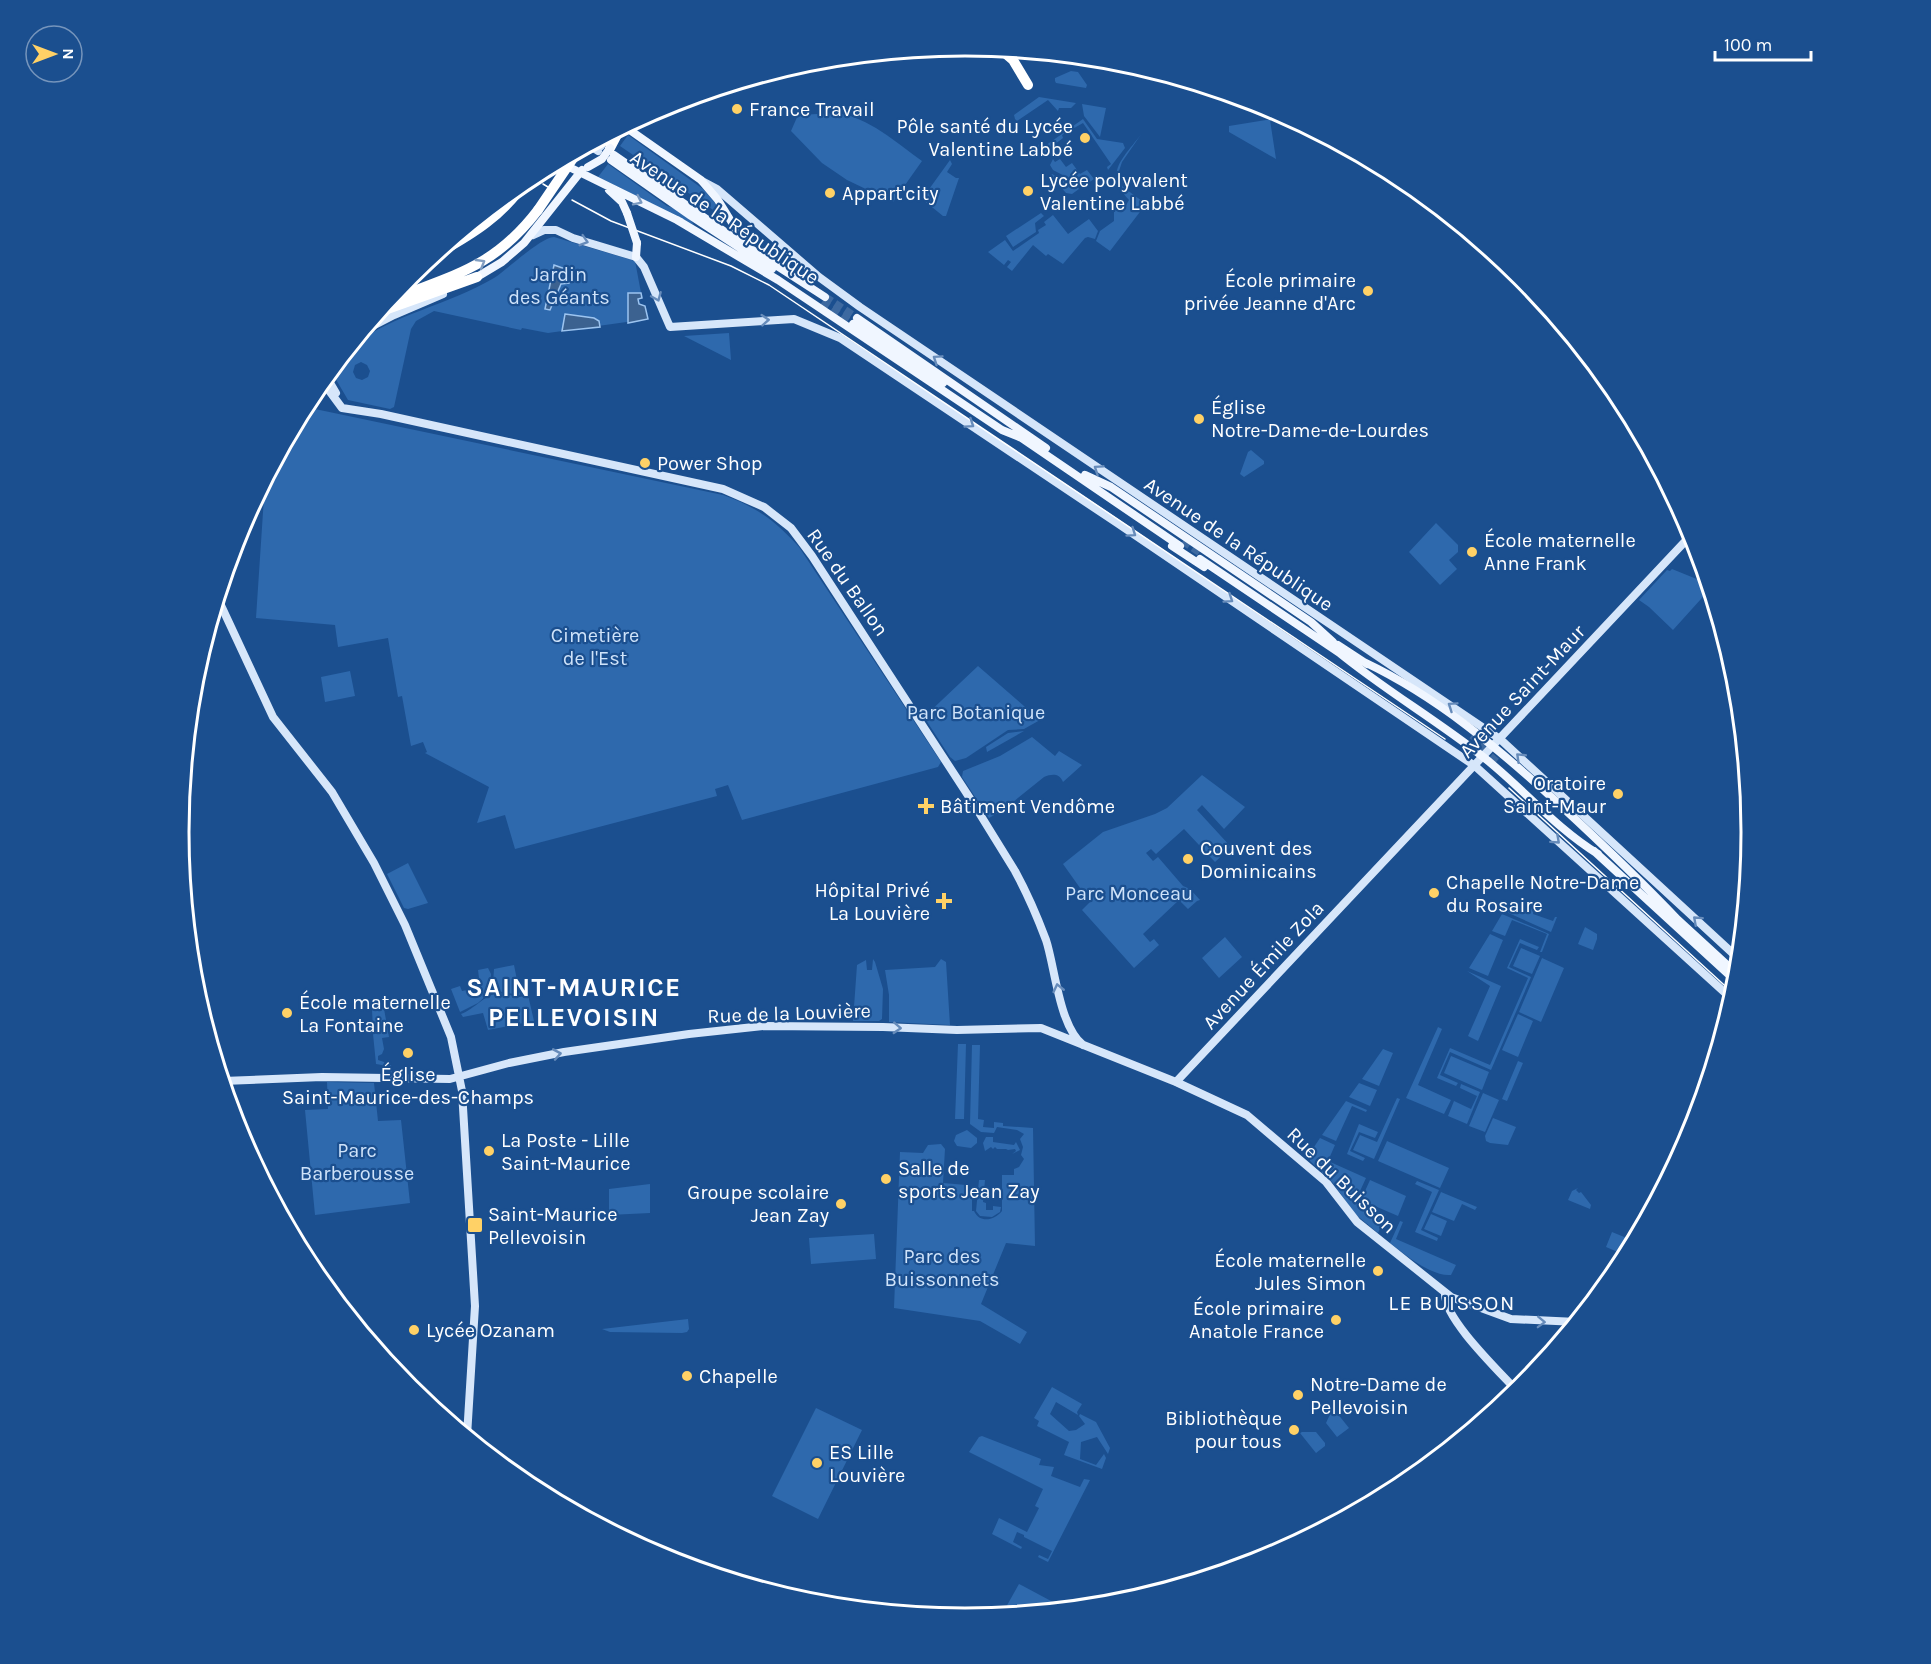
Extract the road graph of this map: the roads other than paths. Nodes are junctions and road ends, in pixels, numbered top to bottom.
1 (1009, 57) edge
2 (1028, 85) dead end
3 (632, 132) edge
4 (605, 150) edge
5 (568, 165) edge
6 (567, 166) edge
7 (584, 169) junction
8 (701, 180) junction
9 (599, 183) junction
10 (504, 208) edge
11 (494, 218) junction
12 (677, 220) junction
13 (484, 224) edge
14 (472, 234) edge
15 (533, 235) junction
16 (636, 257) junction
17 (757, 260) junction
18 (786, 271) junction
19 (477, 277) junction
20 (406, 294) edge
21 (394, 306) edge
22 (380, 322) edge
23 (331, 385) edge
24 (328, 389) edge
25 (364, 410) junction
26 (1024, 439) junction
27 (1048, 456) junction
28 (1085, 475) junction
29 (1685, 541) edge
30 (222, 608) edge
31 (1285, 616) junction
32 (1335, 646) junction
33 (1364, 662) junction
34 (1497, 742) junction
35 (1484, 757) junction
36 (1475, 766) junction
37 (1598, 854) junction
38 (1374, 871) joint
39 (1678, 920) junction
40 (1732, 953) edge
41 (1730, 967) edge
42 (1728, 974) edge
43 (1725, 993) edge
44 (1084, 1046) junction
45 (457, 1077) junction
46 (230, 1081) edge
47 (1176, 1082) junction
48 (1445, 1294) junction
49 (1568, 1322) edge
50 (1511, 1384) edge
51 (469, 1428) edge

1 - 2 highway
3 - 8 main road
4 - 7 main road, bridge
4 - 17 main road, Avenue de la République
4 - 18 main road, Avenue de la République
20 -> 5 highway, bridge
6 - 7 main road
7 - 9 main road
7 - 15 main road
8 - 18 main road
34 -> 8 street, Avenue de la République
9 -> 12 main road
9 - 16 main road, bridge
10 - 11 highway
11 - 13 highway
11 - 14 highway
12 - 17 main road
12 - 26 main road
15 -> 16 street
15 - 19 main road
16 -> 36 street
17 - 18 main road, Avenue de la République
19 - 21 highway
19 - 22 street
23 - 25 street, Rue du Ballon
24 - 25 street, Rue du Ballon
44 -> 25 street, Rue du Ballon
26 - 27 main road, Avenue de la République
26 - 28 main road, Avenue de la République
27 - 28 main road, Avenue de la République
27 - 31 main road
28 - 32 main road
29 - 34 street, Avenue Saint-Maur
30 - 45 street
31 - 32 main road, Avenue de la République
31 - 32 main road, Avenue de la République
32 - 33 main road, Avenue de la République
32 - 33 main road, Avenue de la République
32 - 35 main road
33 - 34 main road
34 - 35 street, Avenue Saint-Maur
34 - 39 main road
40 -> 34 street, Avenue de la République
35 - 36 street, Avenue Saint-Maur
35 - 37 main road
36 - 38 street, Avenue Saint-Maur
36 -> 43 street
37 - 39 main road
37 - 42 main road
38 - 47 street, Avenue Émile Zola
39 - 41 main road
45 -> 44 street, Rue de la Louvière
44 - 47 street, Rue du Buisson
45 - 46 street, Rue de la Louvière
45 - 51 street
47 - 48 street, Rue du Buisson
48 -> 49 street, Rue du Buisson
48 - 50 street

